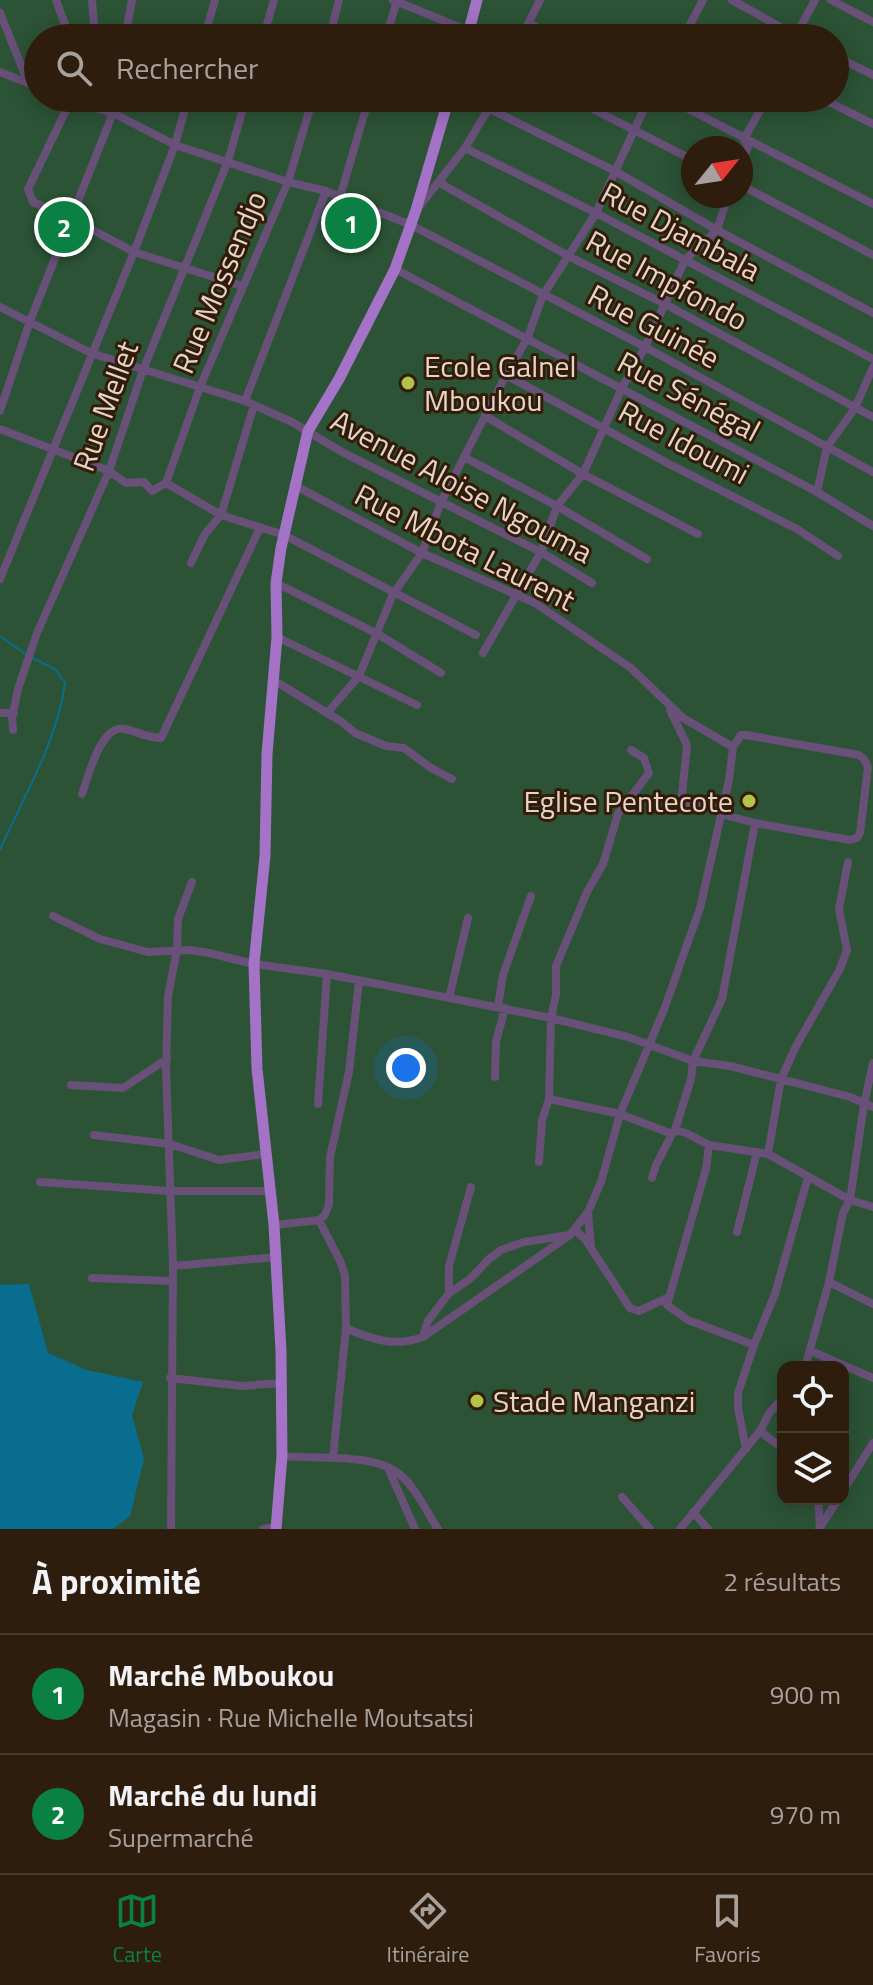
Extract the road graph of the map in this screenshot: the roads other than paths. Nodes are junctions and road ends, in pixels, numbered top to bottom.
1 (56, 0) edge
2 (92, 0) edge
3 (132, 0) edge
4 (215, 0) edge
5 (274, 0) edge
6 (339, 0) edge
7 (396, 0) edge
8 (477, 0) edge
9 (540, 0) edge
10 (703, 0) edge
11 (732, 0) edge
12 (815, 0) edge
13 (831, 0) edge
14 (0, 13) edge
15 (873, 22) edge
16 (529, 23) edge
17 (65, 24) edge
18 (94, 24) edge
19 (128, 24) edge
20 (208, 24) edge
21 (267, 24) edge
22 (333, 24) edge
23 (390, 24) edge
24 (445, 24) edge
25 (470, 24) edge
26 (690, 24) edge
27 (774, 24) edge
28 (803, 24) edge
29 (849, 63) edge
30 (0, 72) edge
31 (24, 72) edge
32 (873, 75) edge
33 (24, 81) edge
34 (60, 112) edge
35 (184, 112) edge
36 (242, 112) edge
37 (309, 112) edge
38 (365, 112) edge
39 (445, 112) edge
40 (488, 112) edge
41 (496, 112) edge
42 (599, 112) edge
43 (643, 112) edge
44 (693, 112) edge
45 (759, 112) edge
46 (849, 112) edge
47 (113, 113) joint
48 (873, 124) edge
49 (635, 130) junction
50 (738, 136) edge
51 (746, 136) edge
52 (753, 144) edge
53 (175, 145) junction
54 (465, 148) junction
55 (681, 154) edge
56 (228, 161) junction
57 (615, 171) junction
58 (288, 182) junction
59 (440, 183) junction
60 (326, 191) junction
61 (753, 191) edge
62 (340, 197) junction
63 (873, 204) edge
64 (724, 208) edge
65 (416, 210) junction
66 (596, 213) junction
67 (72, 219) junction
68 (411, 225) junction
69 (717, 230) junction
70 (134, 252) junction
71 (873, 255) edge
72 (570, 257) junction
73 (685, 260) junction
74 (185, 267) junction
75 (395, 269) junction
76 (242, 286) junction
77 (543, 295) junction
78 (665, 304) junction
79 (0, 307) edge
80 (873, 313) edge
81 (30, 321) junction
82 (527, 339) junction
83 (645, 347) junction
84 (91, 353) junction
85 (873, 359) edge
86 (873, 367) edge
87 (143, 370) junction
88 (506, 375) junction
89 (200, 387) junction
90 (622, 388) junction
91 (250, 403) junction
92 (855, 408) junction
93 (0, 411) edge
94 (485, 416) junction
95 (873, 417) edge
96 (605, 427) junction
97 (0, 429) edge
98 (308, 431) junction
99 (827, 447) junction
100 (54, 451) junction
101 (464, 457) junction
102 (109, 471) junction
103 (873, 472) edge
104 (583, 474) junction
105 (166, 483) junction
106 (294, 485) junction
107 (817, 492) junction
108 (441, 502) junction
109 (557, 506) junction
110 (221, 515) junction
111 (873, 526) edge
112 (260, 528) junction
113 (698, 534) dead end
114 (284, 535) junction
115 (541, 552) junction
116 (422, 553) junction
117 (838, 556) dead end
118 (647, 559) dead end
119 (191, 563) dead end
120 (0, 579) edge
121 (276, 583) junction
122 (592, 583) dead end
123 (393, 594) junction
124 (517, 597) junction
125 (376, 633) junction
126 (476, 635) dead end
127 (277, 637) junction
128 (483, 653) dead end
129 (441, 673) dead end
130 (359, 676) junction
131 (275, 681) junction
132 (665, 703) junction
133 (417, 705) dead end
134 (328, 712) junction
135 (0, 713) edge
136 (14, 713) junction
137 (13, 730) dead end
138 (733, 747) junction
139 (631, 750) dead end
140 (452, 779) dead end
141 (82, 794) dead end
142 (722, 812) junction
143 (755, 823) junction
144 (848, 862) dead end
145 (192, 882) dead end
146 (531, 896) dead end
147 (53, 916) dead end
148 (468, 918) dead end
149 (177, 950) junction
150 (254, 964) junction
151 (327, 974) junction
152 (359, 981) junction
153 (449, 998) junction
154 (501, 1007) junction
155 (551, 1018) junction
156 (650, 1047) junction
157 (167, 1059) junction
158 (693, 1061) junction
159 (873, 1063) edge
160 (495, 1077) dead end
161 (781, 1079) junction
162 (71, 1085) dead end
163 (549, 1099) junction
164 (318, 1104) dead end
165 (868, 1106) edge
166 (620, 1114) junction
167 (673, 1132) junction
168 (94, 1135) dead end
169 (170, 1144) junction
170 (709, 1145) junction
171 (757, 1152) junction
172 (266, 1154) junction
173 (768, 1154) junction
174 (539, 1162) dead end
175 (808, 1177) junction
176 (652, 1178) dead end
177 (40, 1182) dead end
178 (471, 1187) dead end
179 (169, 1191) junction
180 (270, 1191) junction
181 (850, 1200) junction
182 (873, 1207) edge
183 (588, 1212) junction
184 (319, 1220) junction
185 (274, 1225) junction
186 (737, 1232) dead end
187 (570, 1235) junction
188 (591, 1248) junction
189 (276, 1257) junction
190 (173, 1266) junction
191 (92, 1278) dead end
192 (173, 1281) junction
193 (829, 1282) junction
194 (449, 1293) junction
195 (667, 1298) junction
196 (873, 1304) edge
197 (346, 1328) junction
198 (423, 1337) junction
199 (754, 1345) junction
200 (811, 1351) junction
201 (807, 1361) edge
202 (170, 1378) junction
203 (873, 1378) edge
204 (282, 1383) junction
205 (777, 1404) edge
206 (760, 1431) junction
207 (873, 1443) edge
208 (777, 1444) edge
209 (746, 1449) junction
210 (282, 1456) junction
211 (333, 1458) junction
212 (388, 1467) junction
213 (849, 1481) edge
214 (622, 1497) dead end
215 (818, 1505) edge
216 (834, 1505) edge
217 (693, 1512) junction
218 (277, 1528) edge
219 (820, 1528) edge
220 (171, 1529) edge
221 (263, 1529) edge
222 (415, 1529) edge
223 (438, 1529) edge
224 (650, 1529) edge
225 (680, 1529) edge
226 (708, 1529) edge

1 - 17 street
2 - 18 street
3 - 19 street
4 - 20 street
5 - 21 street
6 - 22 street
7 - 23 street
7 - 24 street
8 - 25 main road
9 - 16 street
10 - 26 street
11 - 27 street
12 - 28 street
13 - 15 street
14 - 31 street
29 - 32 street
30 - 33 street
34 - 67 street
35 - 53 street
36 - 56 street, Rue Mellet
37 - 58 street, Rue Mossendjo
38 - 62 street
39 - 65 main road
40 - 54 street
41 - 57 street
42 - 49 street
43 - 49 street
44 - 50 street
45 - 51 street
46 - 48 street
47 - 53 street, Rue Guinée
47 - 67 street
49 - 55 street
49 - 57 street
52 - 63 street
53 - 56 street, Rue Guinée
53 - 70 street
54 - 59 street
54 - 66 street, Rue Djambala
56 - 58 street, Rue Guinée
56 - 74 street, Rue Mellet
57 - 66 street
57 - 69 street
58 - 60 street, Rue Guinée
58 - 76 street, Rue Mossendjo
59 - 65 street
59 - 72 street, Rue Impfondo
60 - 62 street, Rue Guinée
60 - 91 street
61 - 71 street
62 - 68 street, Rue Guinée
64 - 69 street
65 - 68 main road
66 - 72 street
66 - 73 street, Rue Djambala
67 - 70 street
67 - 81 street
68 - 75 main road
68 - 77 street, Rue Guinée
69 - 73 street
69 - 80 street
70 - 74 street
70 - 84 street
72 - 77 street
72 - 78 street, Rue Impfondo
73 - 78 street
73 - 85 street, Rue Djambala
74 - 76 street
74 - 87 street, Rue Mellet
75 - 82 street, Rue Sénégal
75 - 98 main road
76 - 89 street, Rue Mossendjo
77 - 82 street
77 - 83 street, Rue Guinée
78 - 83 street
78 - 92 street, Rue Impfondo
79 - 81 street, Avenue Aloise Ngouma
81 - 84 street, Avenue Aloise Ngouma
81 - 93 street
82 - 88 street
82 - 90 street, Rue Sénégal
83 - 90 street
83 - 99 street, Rue Guinée
84 - 87 street, Avenue Aloise Ngouma
84 - 100 street
86 - 92 street
87 - 89 street, Avenue Aloise Ngouma
87 - 102 street, Rue Mellet
88 - 94 street
88 - 96 street, Rue Idoumi
89 - 91 street, Avenue Aloise Ngouma
89 - 105 street, Rue Mossendjo
90 - 96 street
90 - 107 street, Rue Sénégal
91 - 98 street, Avenue Aloise Ngouma
91 - 110 street
92 - 95 street, Rue Impfondo
92 - 99 street
94 - 101 street
94 - 104 street
96 - 104 street
96 - 117 street, Rue Idoumi
97 - 100 street
98 - 106 main road
98 - 108 street, Avenue Aloise Ngouma
99 - 103 street, Rue Guinée
99 - 107 street
100 - 102 street
100 - 120 street
101 - 108 street
101 - 109 street
102 - 105 street
102 - 136 street, Rue Mellet
104 - 109 street
104 - 113 street
105 - 110 street
106 - 114 main road
106 - 116 street, Rue Mbota Laurent
107 - 111 street, Rue Sénégal
108 - 115 street, Avenue Aloise Ngouma
108 - 116 street
109 - 115 street
109 - 118 street
110 - 112 street
110 - 119 street
112 - 114 street
112 - 141 street
114 - 121 main road
114 - 123 street
115 - 122 street, Avenue Aloise Ngouma
115 - 124 street
116 - 123 street
116 - 124 street, Rue Mbota Laurent
121 - 125 street
121 - 127 main road
123 - 125 street
123 - 126 street
124 - 128 street
124 - 132 street, Rue Mbota Laurent
125 - 129 street
125 - 130 street
127 - 130 street
127 - 131 main road
130 - 133 street
130 - 134 street
131 - 134 street
131 - 150 main road
132 - 138 street, Rue Mbota Laurent
132 - 142 street
134 - 140 street
135 - 136 street
136 - 137 street, Rue Mellet
138 - 142 street
138 - 143 street
139 - 155 street
142 - 143 street
142 - 156 street
143 - 158 street
144 - 161 street
145 - 149 street
146 - 154 street
147 - 149 street
148 - 153 street
149 - 150 street
149 - 157 street
150 - 151 street
150 - 172 main road
151 - 152 street
151 - 164 street
152 - 153 street
152 - 184 street
153 - 154 street
154 - 155 street
154 - 160 street
155 - 156 street
155 - 163 street
156 - 158 street
156 - 166 street
157 - 162 street
157 - 169 street
158 - 161 street
158 - 167 street
159 - 165 street
161 - 165 street
161 - 173 street
163 - 166 street
163 - 174 street
165 - 181 street
166 - 167 street
166 - 183 street
167 - 170 street
167 - 176 street
168 - 169 street
169 - 172 street
169 - 179 street
170 - 171 street
170 - 195 street
171 - 173 street
171 - 186 street
172 - 180 main road
173 - 175 street
175 - 181 street
175 - 199 street
177 - 179 street
178 - 194 street
179 - 180 street
179 - 190 street
180 - 185 main road
181 - 182 street
181 - 193 street
183 - 187 street
183 - 188 street
184 - 185 street
184 - 197 street
185 - 189 main road
187 - 188 street
187 - 194 street
187 - 198 street
188 - 195 street
189 - 190 street
189 - 204 main road
190 - 192 street
191 - 192 street
192 - 202 street
193 - 196 street
193 - 200 street
194 - 198 street
195 - 199 street
197 - 198 street
197 - 211 street
199 - 209 street
200 - 201 street
200 - 203 street
202 - 204 street
202 - 220 street
204 - 210 main road
205 - 206 street
206 - 208 street
206 - 209 street
207 - 213 street
209 - 217 street
210 - 211 street
210 - 218 main road
211 - 212 street
212 - 222 street
212 - 223 street
214 - 224 street
215 - 219 street
216 - 219 street
217 - 225 street
217 - 226 street
218 - 221 street

